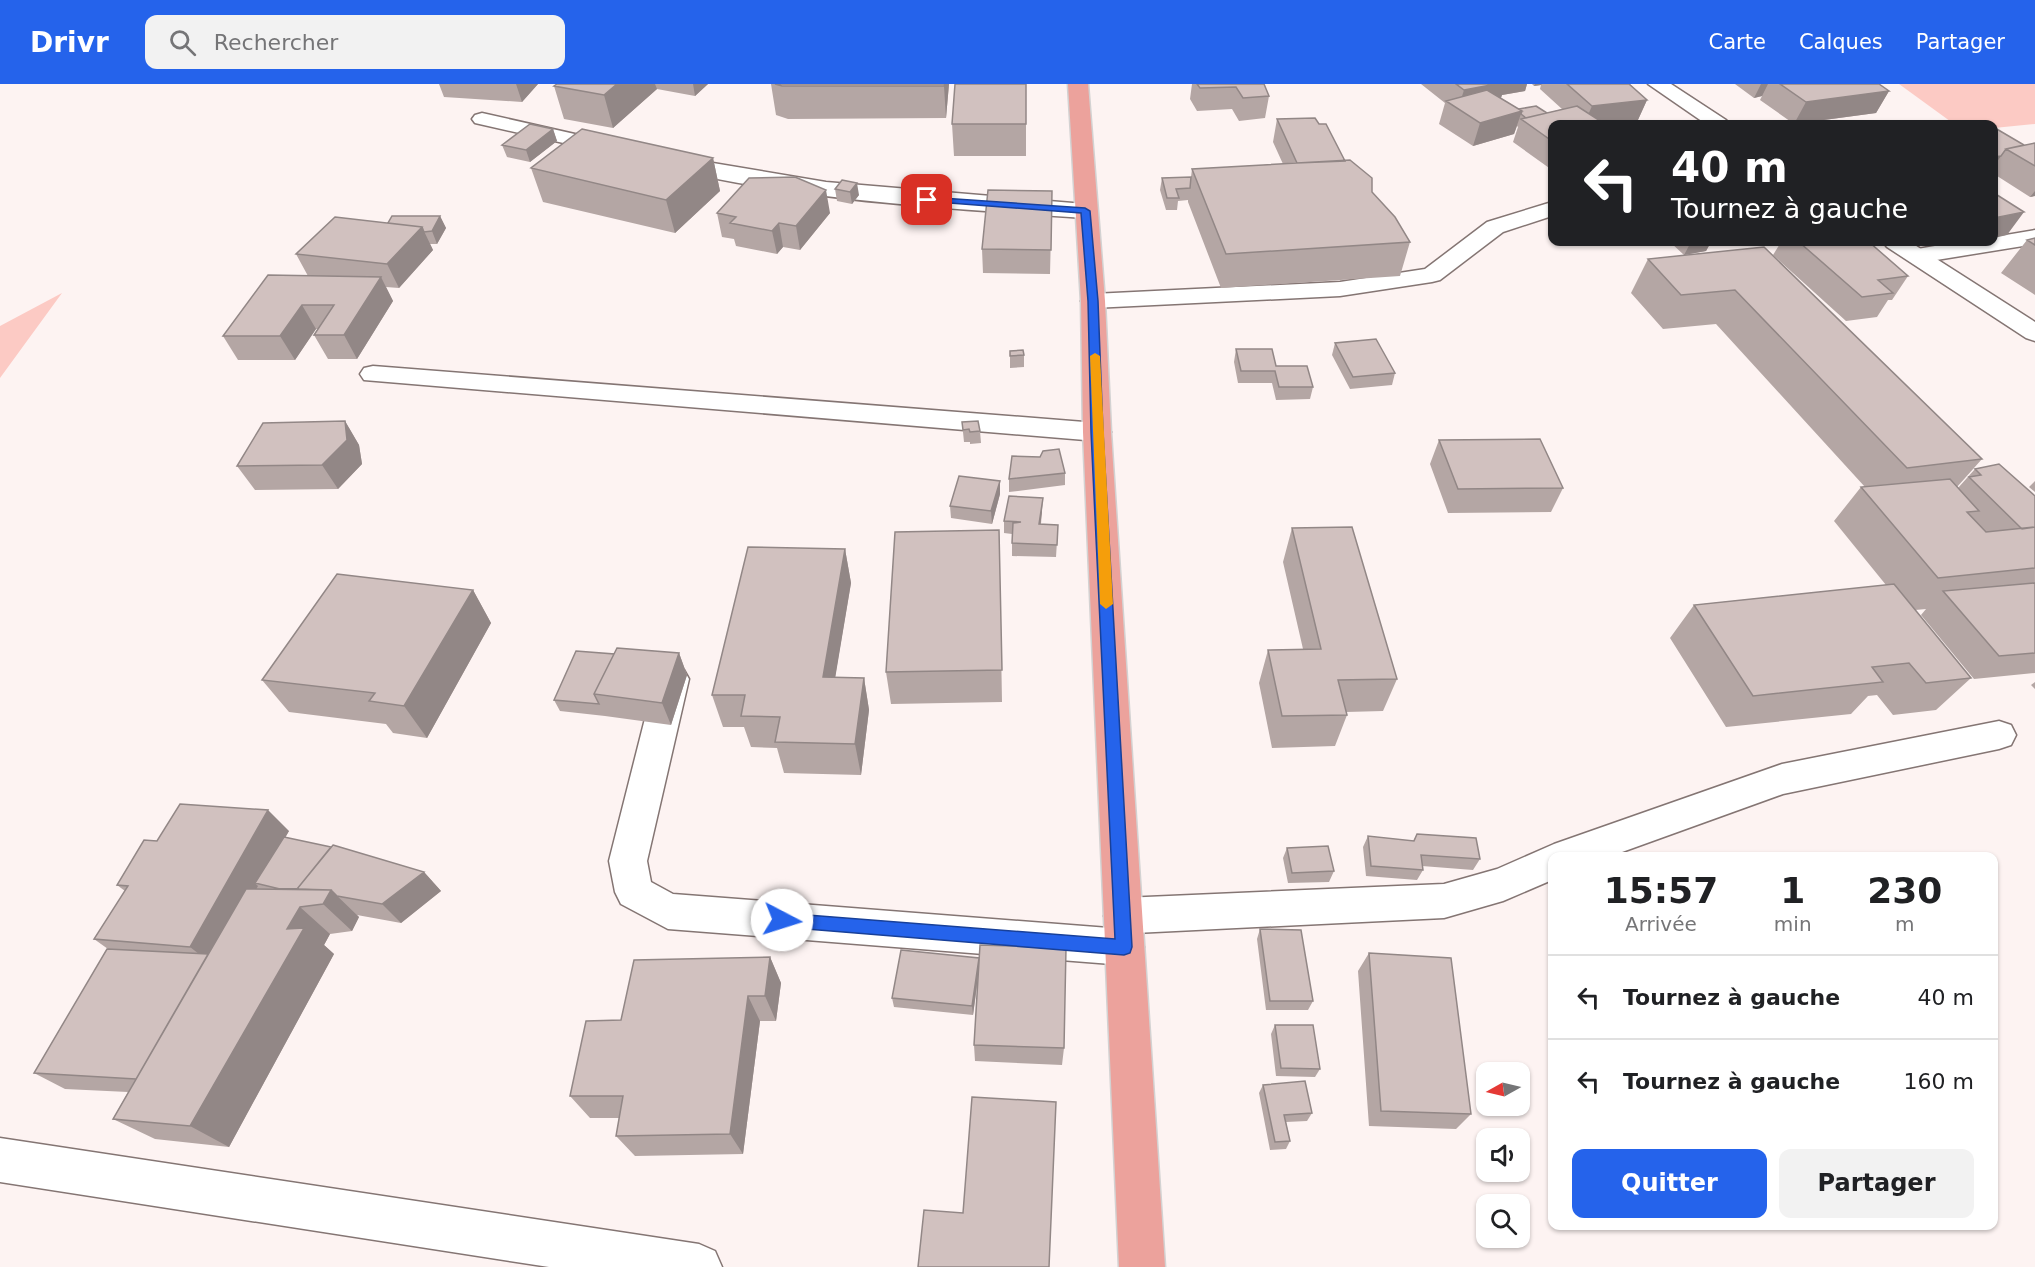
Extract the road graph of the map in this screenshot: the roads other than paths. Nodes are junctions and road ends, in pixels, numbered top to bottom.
1 (1078, 84) edge
2 (1658, 84) edge
3 (482, 119) dead end
4 (1713, 120) edge
5 (630, 152) edge
6 (653, 158) edge
7 (1548, 210) edge
8 (1085, 211) junction
9 (2035, 237) edge
10 (1998, 243) edge
11 (1902, 246) edge
12 (1980, 246) edge
13 (1918, 256) junction
14 (1093, 301) junction
15 (2035, 333) edge
16 (373, 374) dead end
17 (1097, 432) junction
18 (672, 678) edge
19 (1999, 735) dead end
20 (1578, 852) edge
21 (1548, 864) edge
22 (1124, 932) junction
23 (0, 1160) edge
24 (699, 1267) edge
25 (1142, 1267) edge

1 - 8 highway
2 - 4 street
3 - 5 street
6 - 8 street
7 - 14 street
8 - 14 highway
9 - 10 street
11 - 13 street
12 - 13 street
13 - 15 street
14 - 17 highway
16 - 17 street
17 - 22 highway
18 - 22 street
19 - 20 street
21 - 22 street
22 - 25 highway
23 - 24 street

